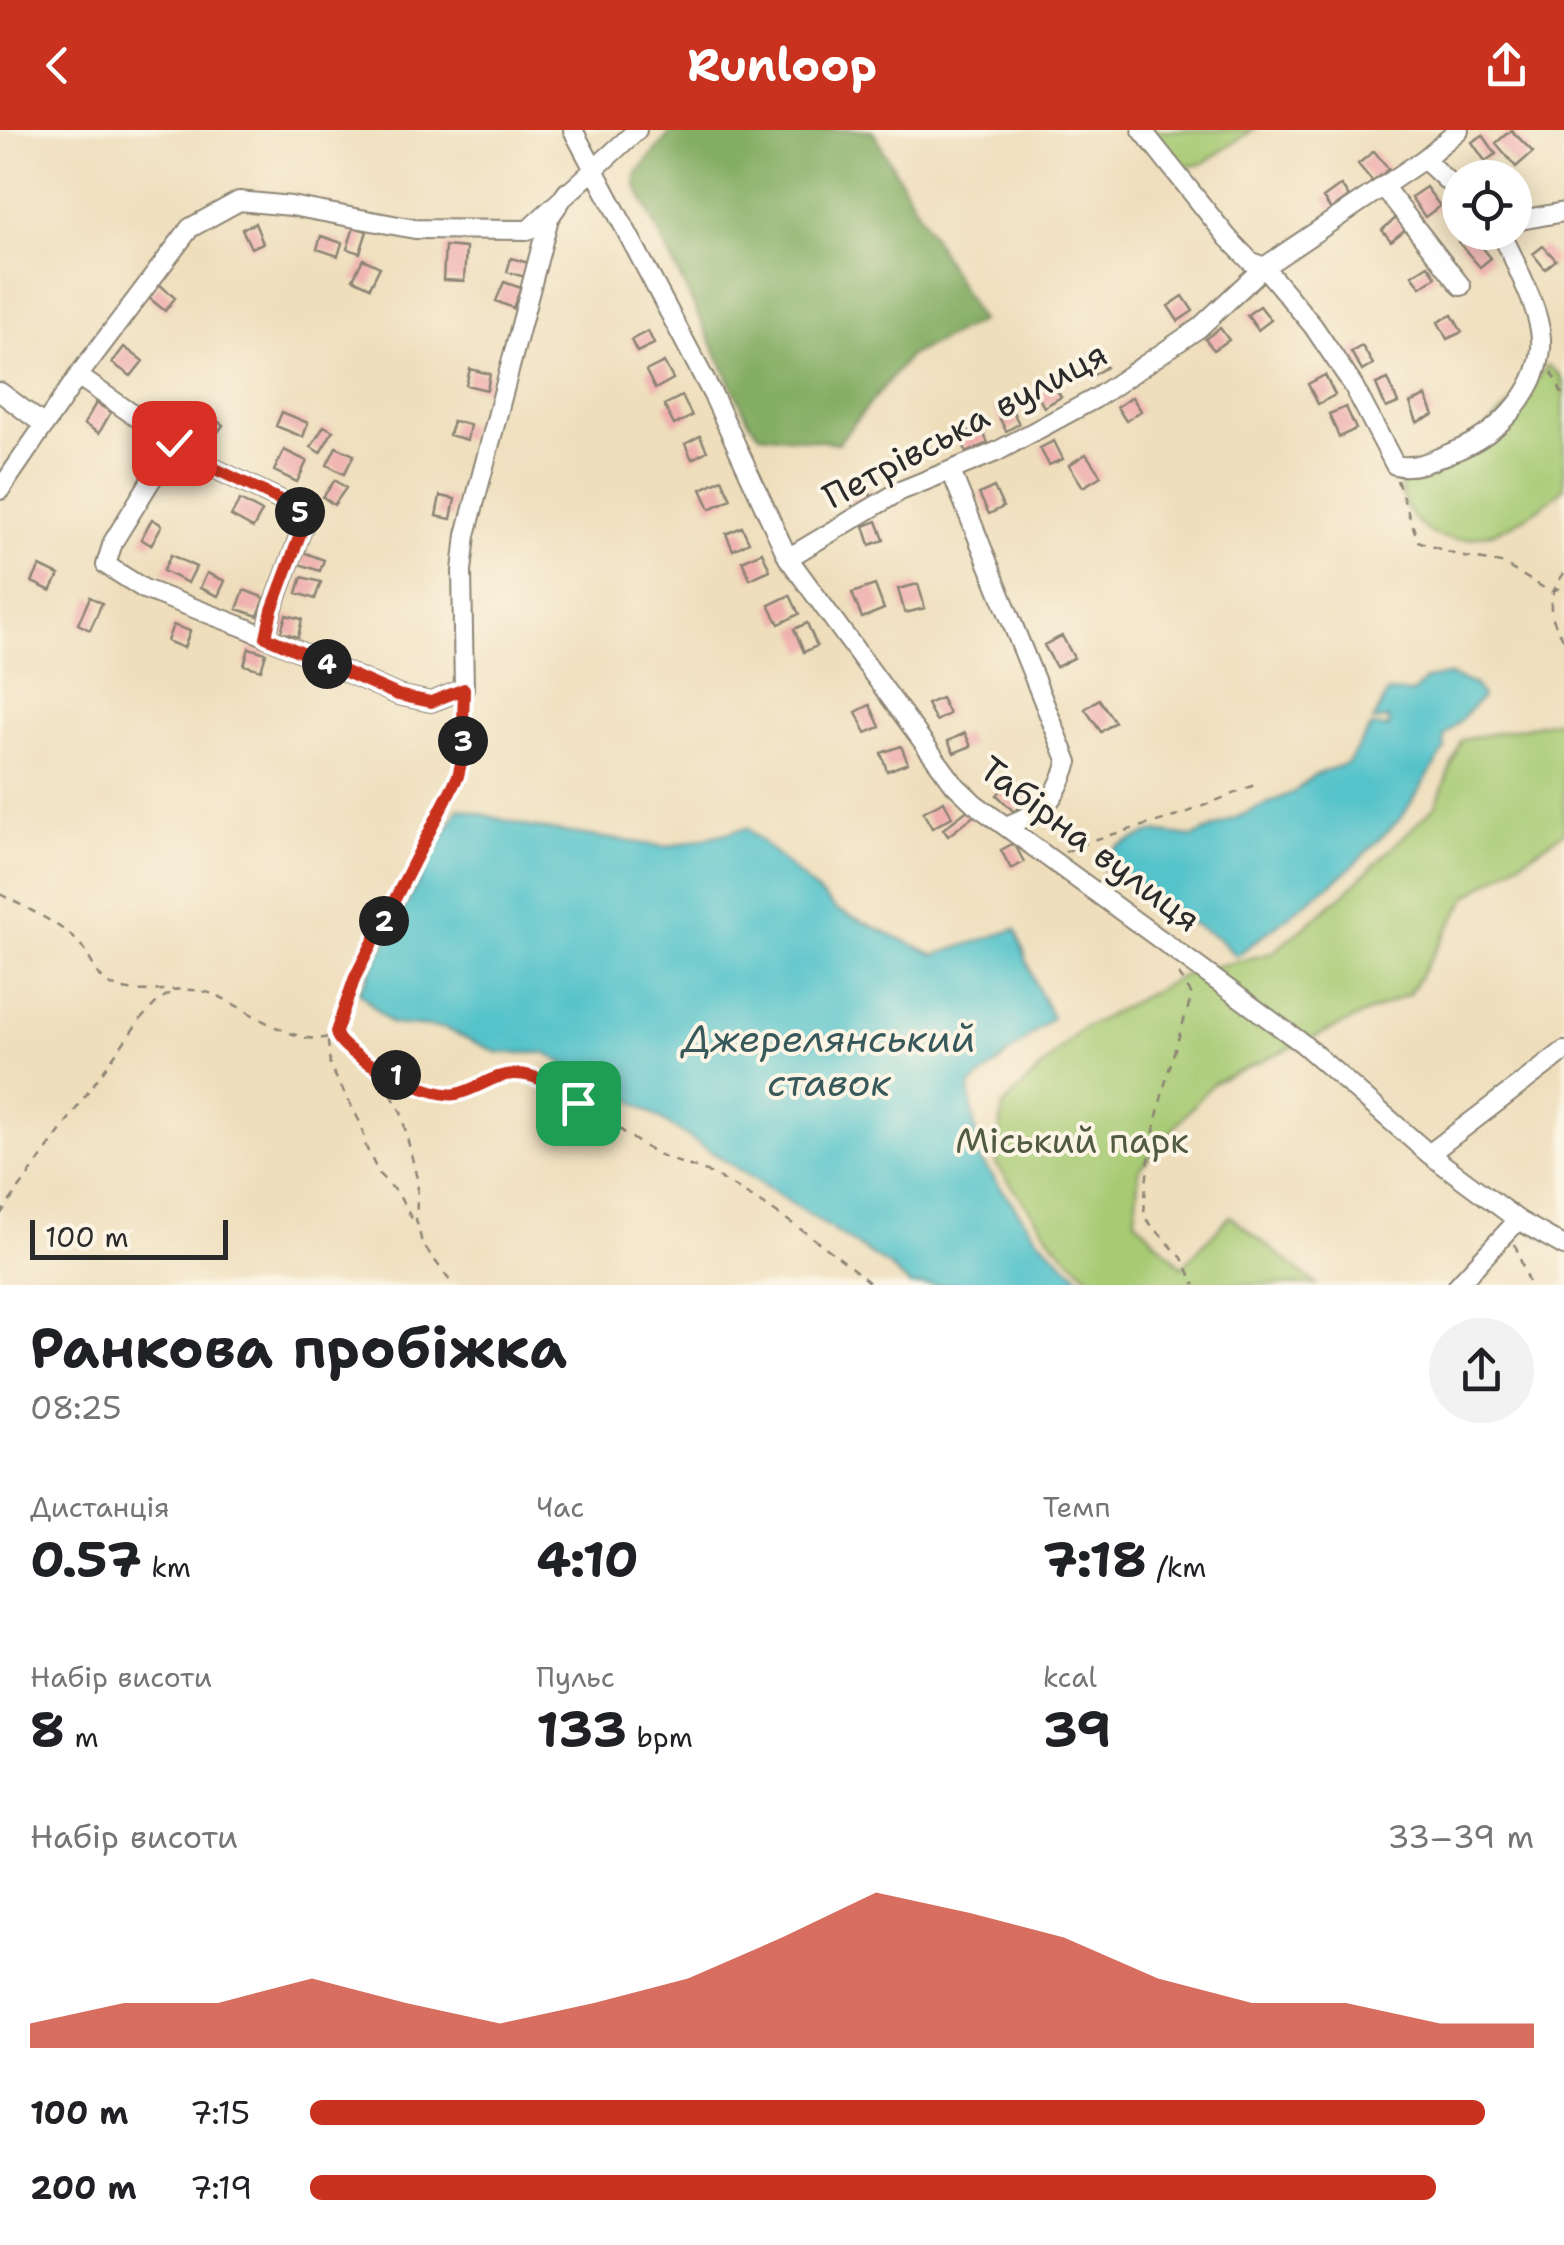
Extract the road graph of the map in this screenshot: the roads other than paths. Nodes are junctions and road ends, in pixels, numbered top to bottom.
1 (573, 130) edge
2 (638, 130) edge
3 (1142, 130) edge
4 (1458, 130) edge
5 (1424, 158) junction
6 (595, 167) junction
7 (1442, 176) edge
8 (1383, 186) junction
9 (567, 192) junction
10 (1564, 212) edge
11 (1532, 217) edge
12 (1508, 250) edge
13 (1264, 267) junction
14 (1461, 286) dead end
15 (78, 376) junction
16 (0, 392) edge
17 (44, 425) junction
18 (174, 443) junction
19 (951, 470) junction
20 (0, 490) edge
21 (788, 558) junction
22 (266, 637) junction
23 (1006, 826) junction
24 (1564, 1051) edge
25 (1429, 1154) junction
26 (1514, 1224) junction
27 (1564, 1246) edge
28 (1458, 1285) edge

1 - 6 street, Табірна вулиця
2 - 6 street
3 - 13 street
4 - 5 street, Петрівська вулиця
5 - 7 street
5 - 8 street, Петрівська вулиця
6 - 9 street
6 - 21 street, Табірна вулиця
8 - 13 street, Петрівська вулиця
8 - 14 street
9 - 15 street
9 - 22 street
10 - 11 street
12 - 13 street
13 - 19 street, Петрівська вулиця
15 - 17 street
15 - 18 street
16 - 17 street
17 - 20 street
18 - 22 street
18 - 22 street
19 - 21 street, Петрівська вулиця
19 - 23 street
21 - 23 street, Табірна вулиця
23 - 25 street, Табірна вулиця
24 - 25 street
25 - 26 street, Табірна вулиця
26 - 27 street, Табірна вулиця
26 - 28 street

